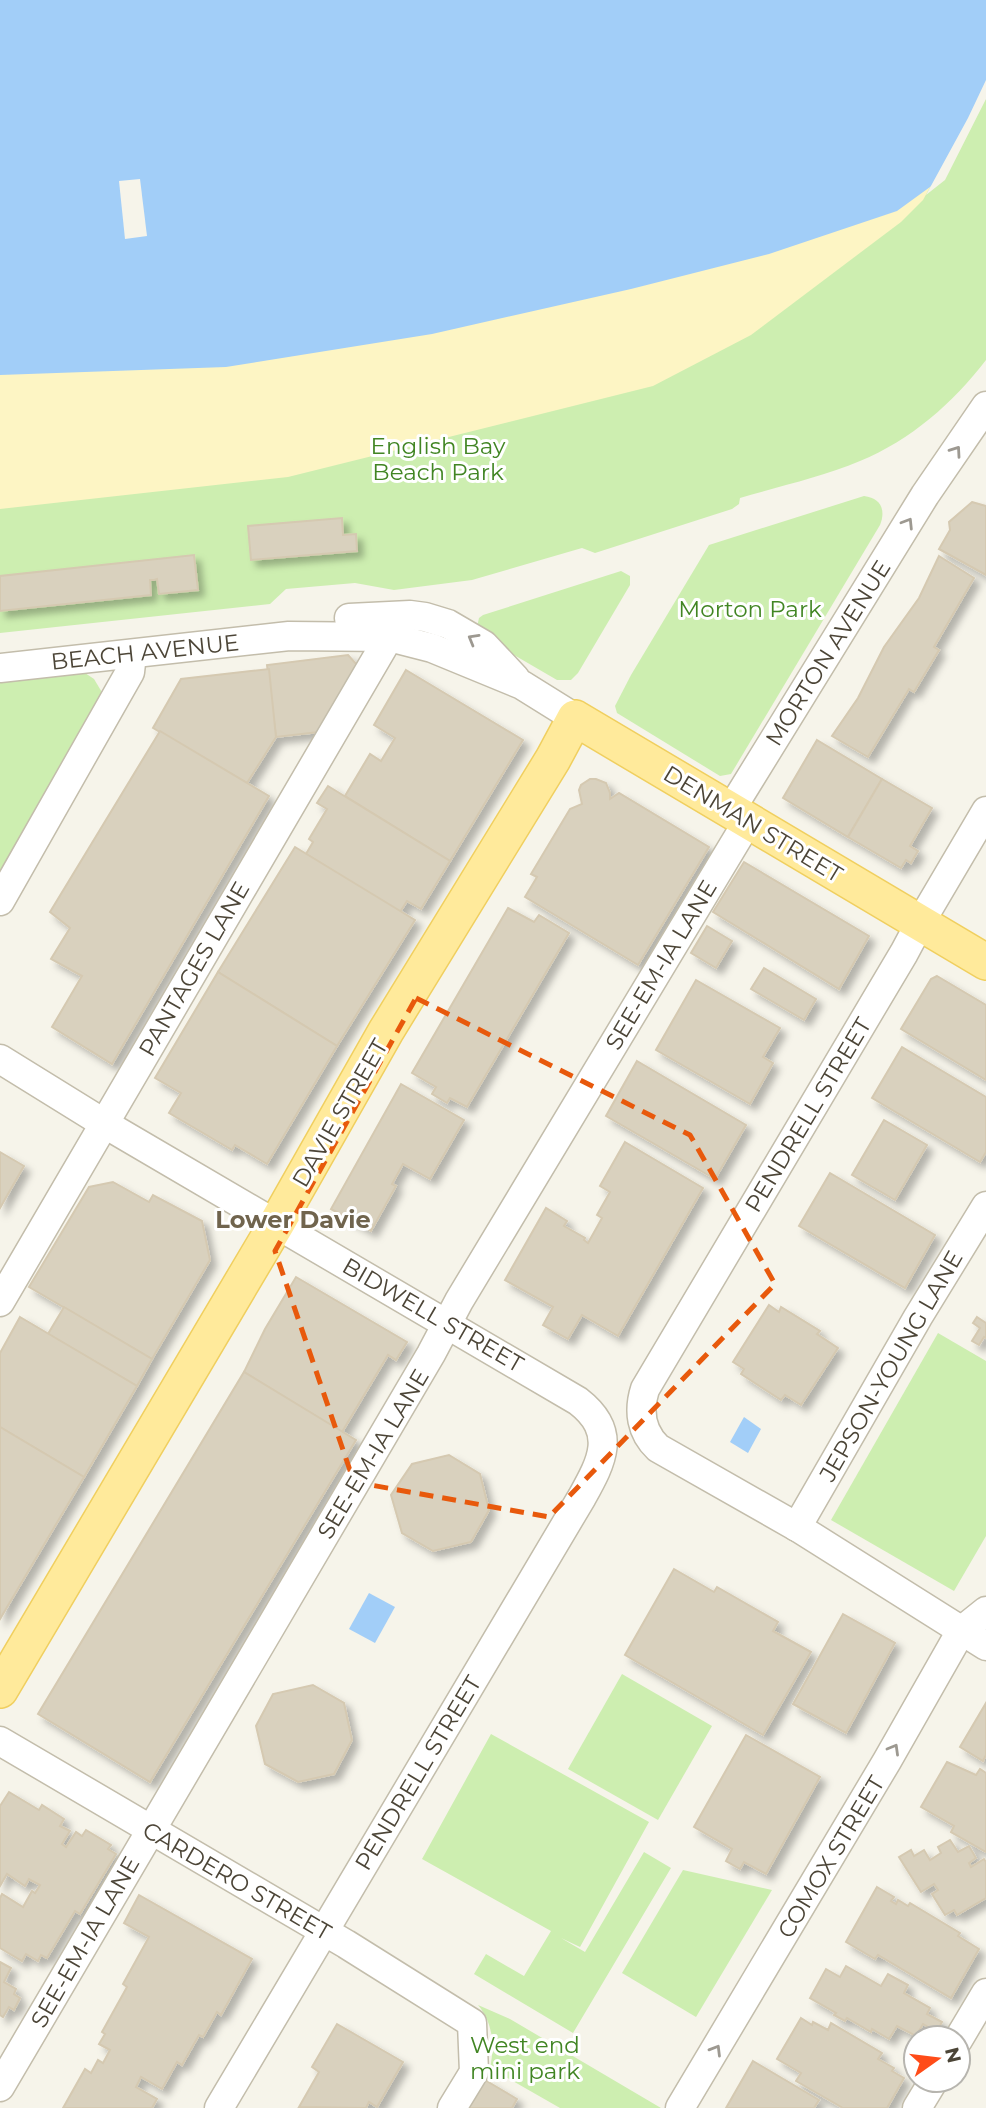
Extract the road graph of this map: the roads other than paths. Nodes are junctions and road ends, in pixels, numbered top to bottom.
1 (986, 406) edge
2 (410, 615) joint
3 (289, 636) junction
4 (389, 637) junction
5 (132, 654) junction
6 (0, 668) edge
7 (522, 685) junction
8 (575, 718) junction
9 (986, 811) edge
10 (739, 816) junction
11 (0, 901) edge
12 (920, 923) junction
13 (986, 962) edge
14 (0, 1059) edge
15 (104, 1124) junction
16 (986, 1206) edge
17 (277, 1223) junction
18 (0, 1302) edge
19 (448, 1323) junction
20 (602, 1433) joint
21 (797, 1527) junction
22 (986, 1611) edge
23 (961, 1631) junction
24 (986, 1646) edge
25 (0, 1690) edge
26 (0, 1741) edge
27 (150, 1831) junction
28 (324, 1931) junction
29 (986, 1993) edge
30 (968, 2024) edge
31 (0, 2087) edge
32 (219, 2108) edge
33 (452, 2108) edge
34 (680, 2108) edge

10 -> 1 street, MORTON AVENUE
2 - 3 street, BEACH AVENUE
7 -> 2 street, DENMAN STREET
3 - 4 street, BEACH AVENUE
3 - 5 street, BEACH AVENUE
4 - 7 street, DENMAN STREET
4 - 15 street, PANTAGES LANE
5 - 6 street, BEACH AVENUE
5 - 11 street
7 - 8 street, DENMAN STREET
8 - 10 main road, DENMAN STREET
8 - 17 main road, DAVIE STREET
9 - 12 street, PENDRELL STREET
10 - 12 main road, DENMAN STREET
10 - 19 street, SEE-EM-IA LANE
12 - 13 main road, DENMAN STREET
12 - 21 street, PENDRELL STREET
14 - 15 street, BIDWELL STREET
15 - 17 street, BIDWELL STREET
15 - 18 street, PANTAGES LANE
16 - 21 street, JEPSON-YOUNG LANE
17 - 19 street, BIDWELL STREET
17 - 25 main road, DAVIE STREET
19 - 20 street, BIDWELL STREET
19 - 27 street, SEE-EM-IA LANE
20 - 28 street, PENDRELL STREET
21 - 23 street
22 - 23 street, COMOX STREET
23 - 24 street
34 -> 23 street, COMOX STREET
26 - 27 street, CARDERO STREET
27 - 28 street, CARDERO STREET
27 - 31 street, SEE-EM-IA LANE
28 - 32 street, PENDRELL STREET
28 - 33 street, CARDERO STREET
29 - 30 street

